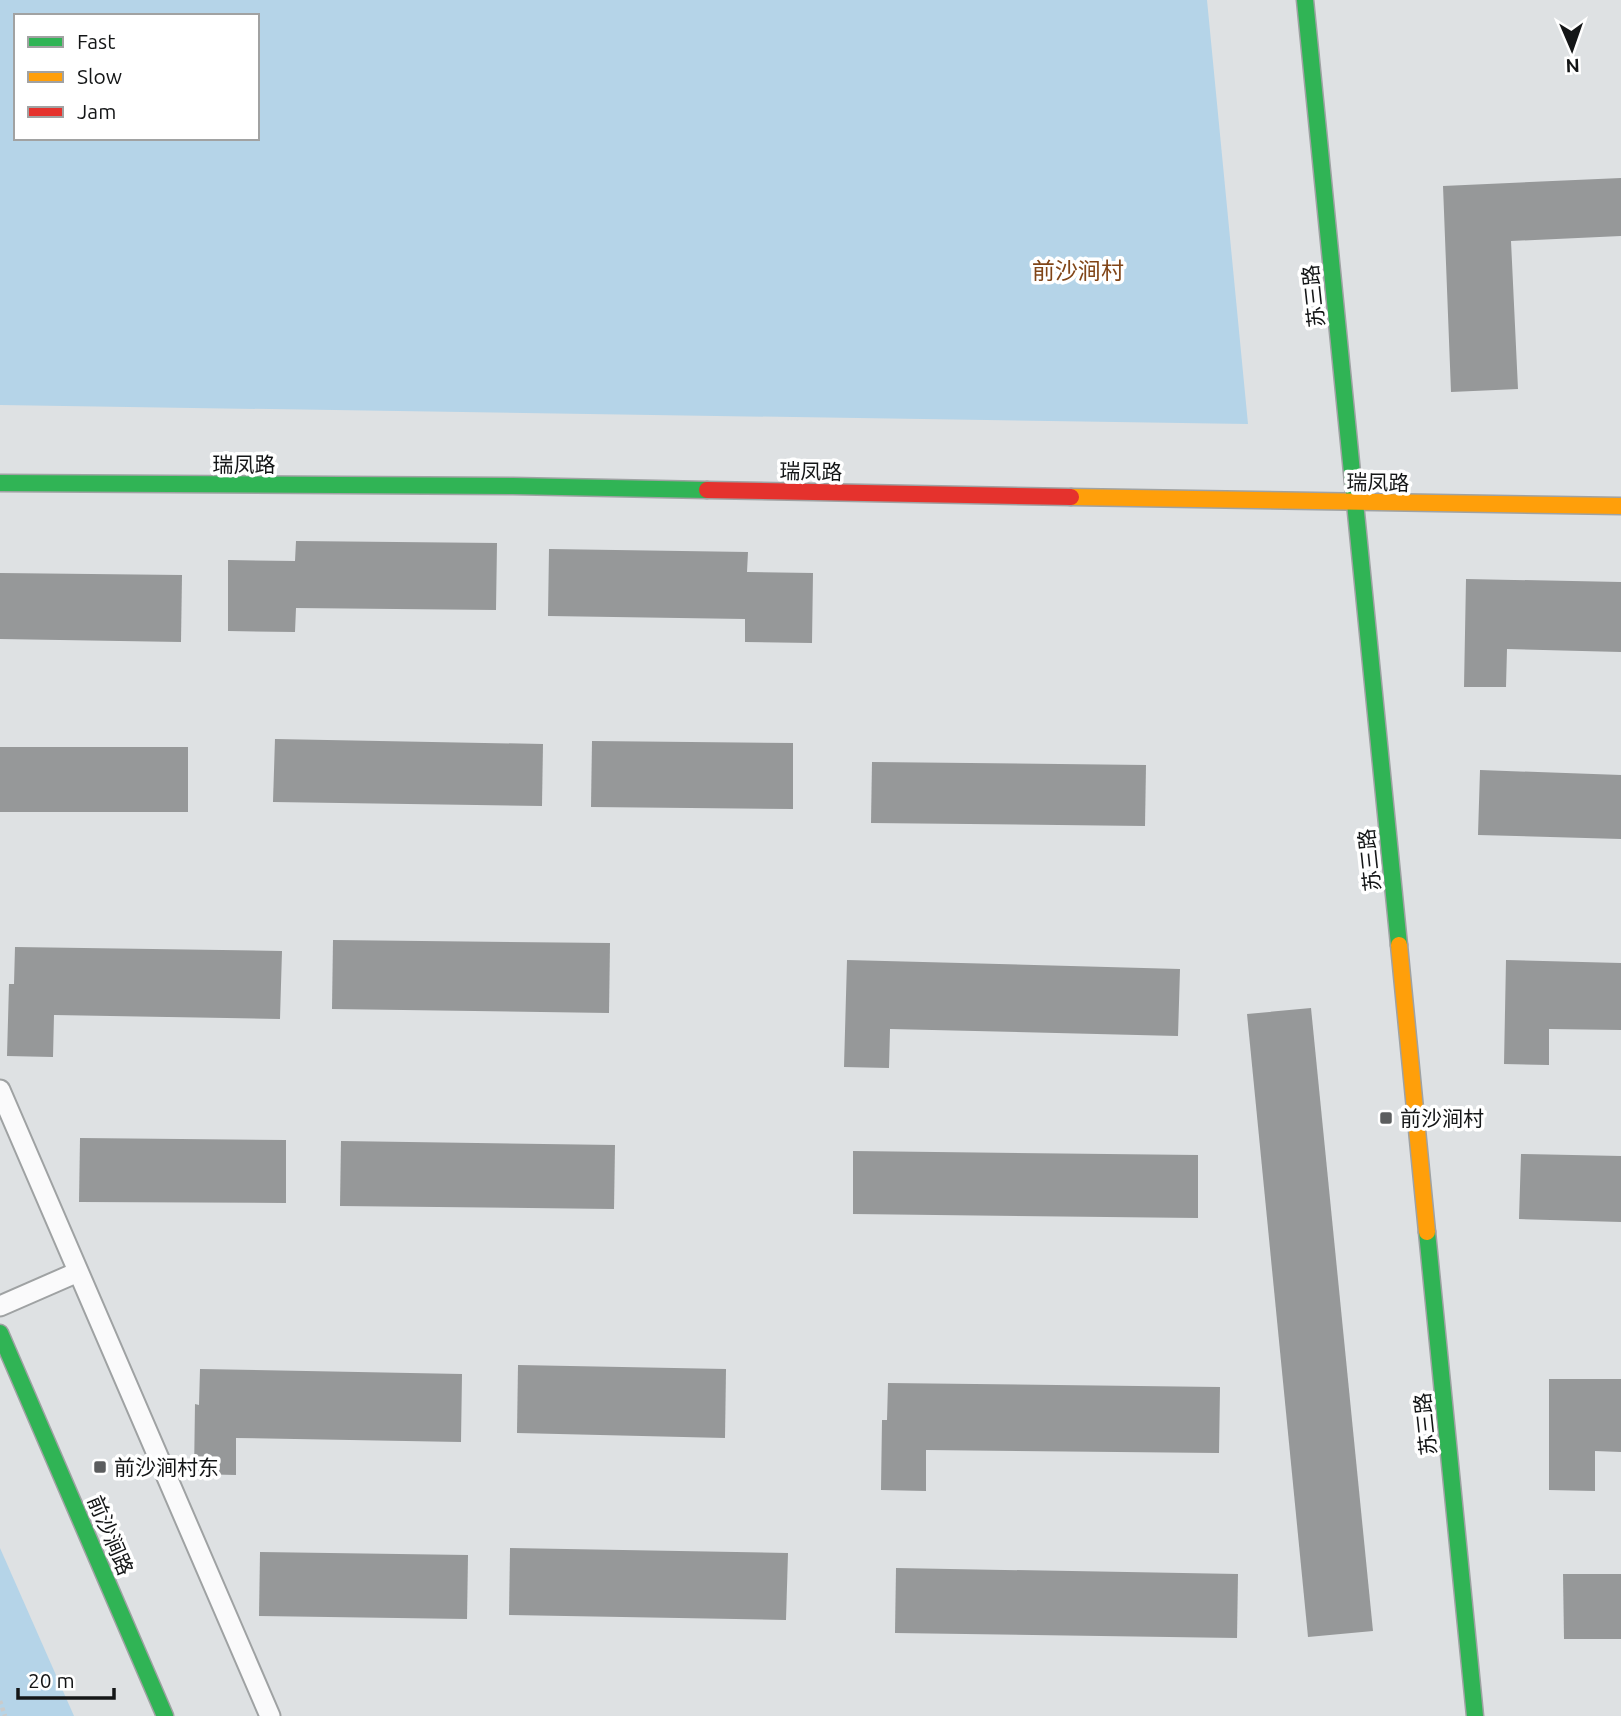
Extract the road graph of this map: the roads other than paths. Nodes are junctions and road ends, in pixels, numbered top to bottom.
1 (1305, 0) edge
2 (0, 483) edge
3 (1355, 503) junction
4 (1621, 506) edge
5 (0, 1090) edge
6 (78, 1272) junction
7 (0, 1306) edge
8 (0, 1333) edge
9 (165, 1716) edge
10 (270, 1716) edge
11 (1475, 1716) edge

1 - 3 street, 苏三路
2 - 3 street, 瑞凤路
3 - 4 street, 瑞凤路
3 - 11 street, 苏三路
5 - 6 lane
6 - 7 lane
6 - 10 lane
8 - 9 street, 前沙涧路

